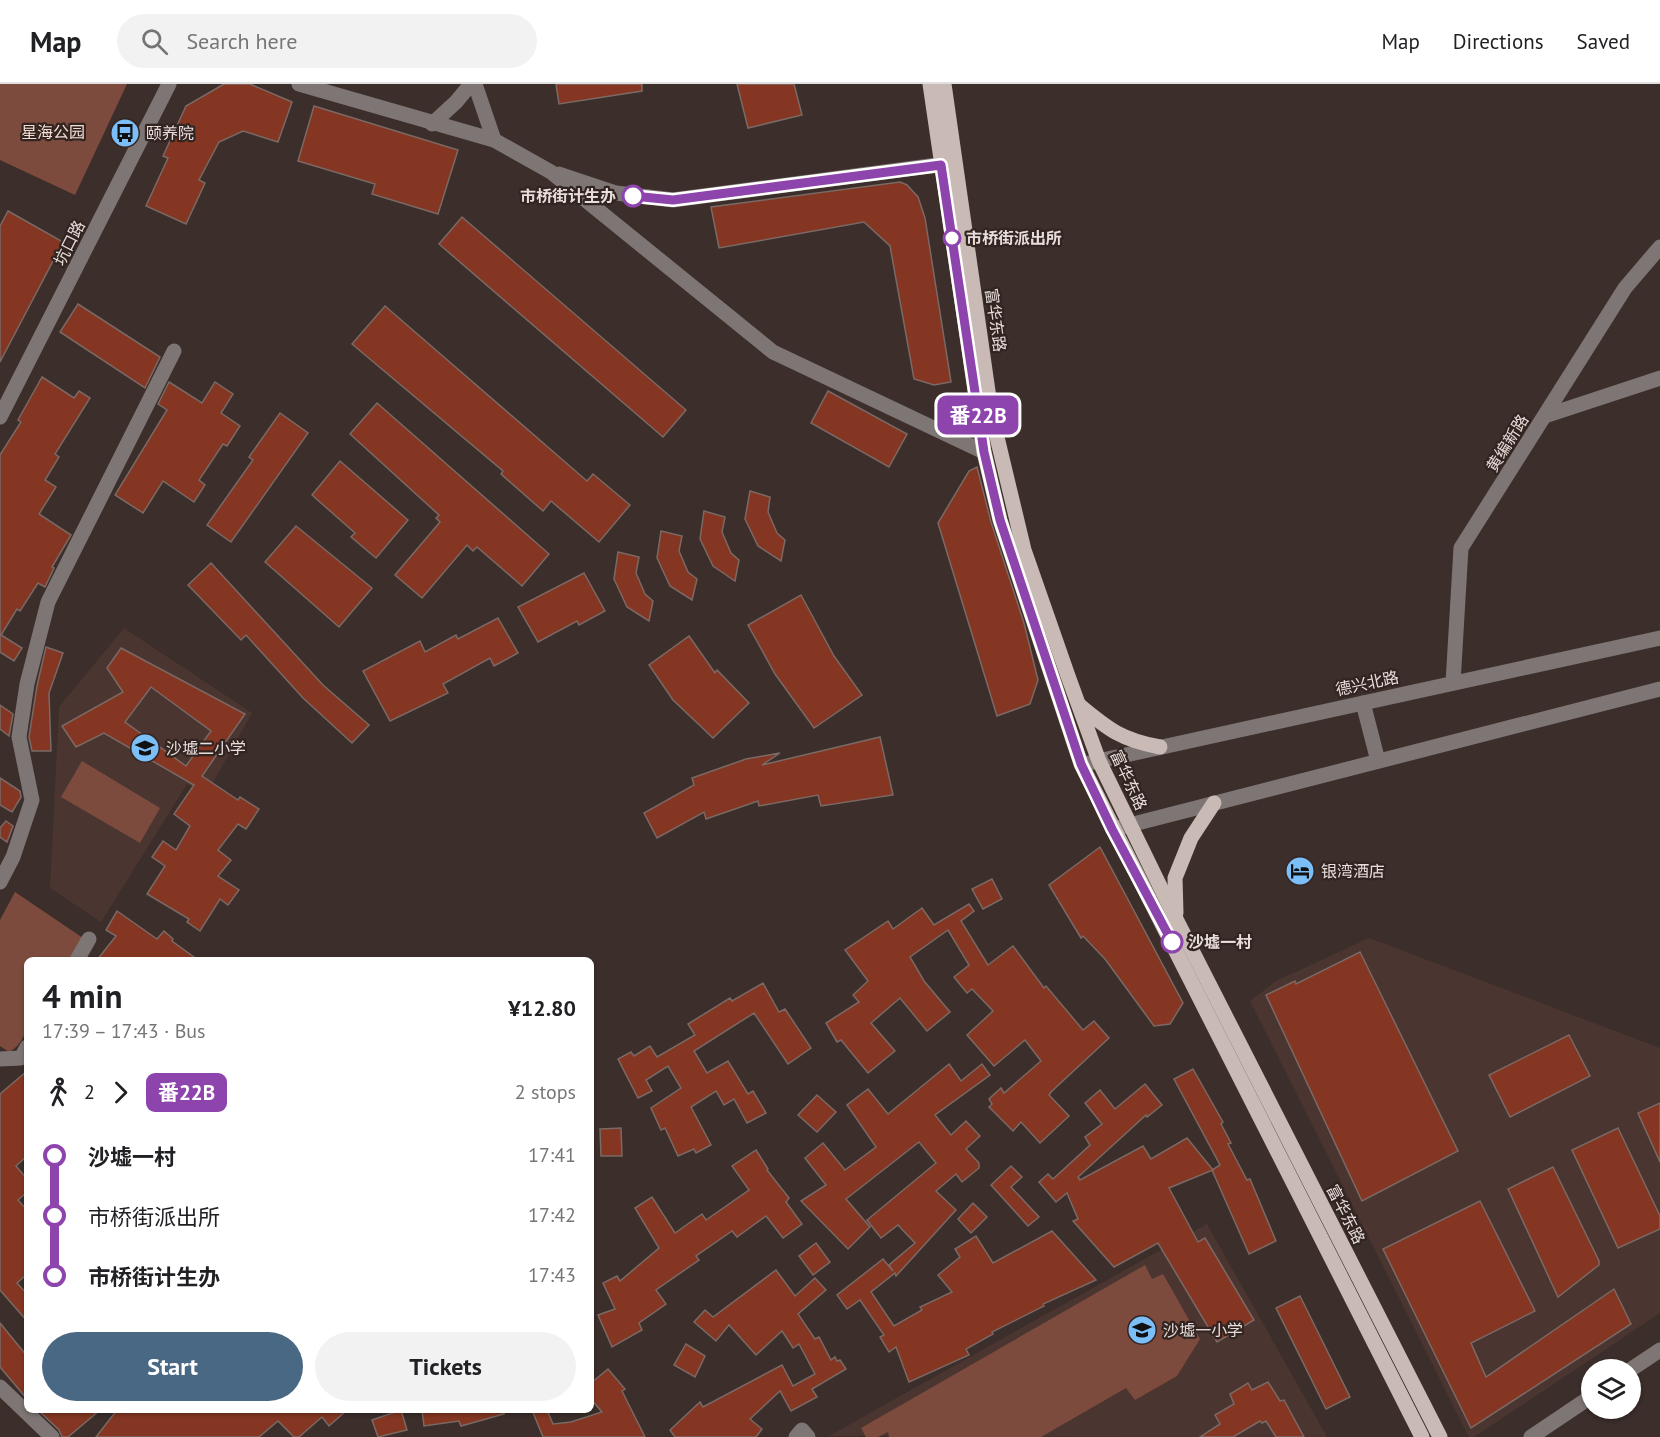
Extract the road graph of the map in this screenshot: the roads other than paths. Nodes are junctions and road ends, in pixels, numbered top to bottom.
1 (169, 84) edge
2 (299, 84) edge
3 (473, 84) edge
4 (930, 84) edge
5 (944, 84) edge
6 (432, 124) junction
7 (494, 140) junction
8 (948, 164) junction
9 (551, 172) junction
10 (1660, 247) edge
11 (174, 351) dead end
12 (1660, 378) edge
13 (1545, 416) junction
14 (0, 417) edge
15 (984, 452) junction
16 (1660, 638) edge
17 (1454, 683) junction
18 (1660, 689) edge
19 (1363, 703) junction
20 (1078, 705) junction
21 (1160, 747) junction
22 (1099, 761) junction
23 (1378, 761) junction
24 (1081, 764) junction
25 (1214, 803) junction
26 (1130, 824) junction
27 (1112, 829) junction
28 (0, 882) edge
29 (1176, 919) junction
30 (89, 939) dead end
31 (79, 957) edge
32 (24, 1052) edge
33 (0, 1059) edge
34 (1660, 1350) edge
35 (1641, 1363) edge
36 (0, 1387) edge
37 (1581, 1403) edge
38 (24, 1410) edge
39 (27, 1413) edge
40 (52, 1437) edge
41 (796, 1437) edge
42 (808, 1437) edge
43 (1422, 1437) edge
44 (1440, 1437) edge
45 (1531, 1437) edge

1 - 14 street, 坑口路
2 - 6 street
3 - 6 street
3 - 7 street
4 - 8 main road, 富华东路
5 - 8 main road, 富华东路
6 - 7 street
7 - 9 street
8 - 9 street
8 - 15 main road, 富华东路
8 - 20 main road, 富华东路
9 - 15 street
10 - 13 street, 黄编新路
11 - 28 street
12 - 13 street
13 - 17 street, 黄编新路
15 - 24 main road, 富华东路
16 - 17 street, 德兴北路
17 - 19 street, 德兴北路
18 - 23 street
19 - 21 street, 德兴北路
19 - 23 street
20 - 21 main road
20 - 22 main road, 富华东路
21 - 22 street, 德兴北路
22 - 24 street, 德兴北路
22 - 26 main road, 富华东路
23 - 25 street
24 - 27 main road, 富华东路
25 - 26 street
25 - 29 main road
26 - 27 street
26 - 29 main road, 富华东路
27 - 43 main road, 富华东路
29 - 44 main road, 富华东路
30 - 31 street
32 - 33 street
34 - 35 street
36 - 38 street
37 - 45 street
39 - 40 street
41 - 42 street

